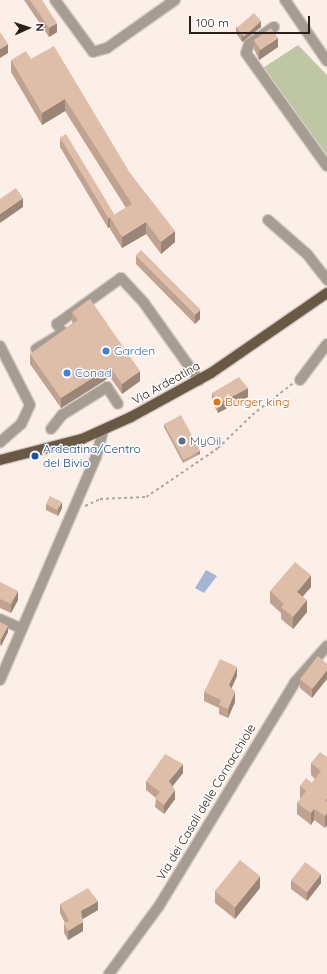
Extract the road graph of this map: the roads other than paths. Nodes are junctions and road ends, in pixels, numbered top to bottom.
1 (55, 0) edge
2 (175, 0) edge
3 (285, 0) edge
4 (274, 27) dead end
5 (327, 61) edge
6 (327, 166) edge
7 (268, 220) dead end
8 (327, 280) edge
9 (327, 293) edge
10 (327, 344) edge
11 (0, 346) edge
12 (36, 349) edge
13 (199, 380) junction
14 (300, 380) road end
15 (118, 404) dead end
16 (51, 429) dead end
17 (103, 431) junction
18 (0, 442) edge
19 (0, 460) edge
20 (0, 619) edge
21 (22, 629) junction
22 (327, 646) edge
23 (0, 680) edge
24 (109, 974) edge

1 - 2 street
3 - 5 street
4 - 6 street
7 - 8 street
9 - 13 main road, Via Ardeatina
10 - 14 street
11 - 18 street
12 - 13 street
13 - 17 main road, Via Ardeatina
15 - 16 street
17 - 19 main road, Via Ardeatina
17 - 21 street
20 - 21 street
21 - 23 street
22 - 24 street, Via dei Casali delle Cornacchiole

